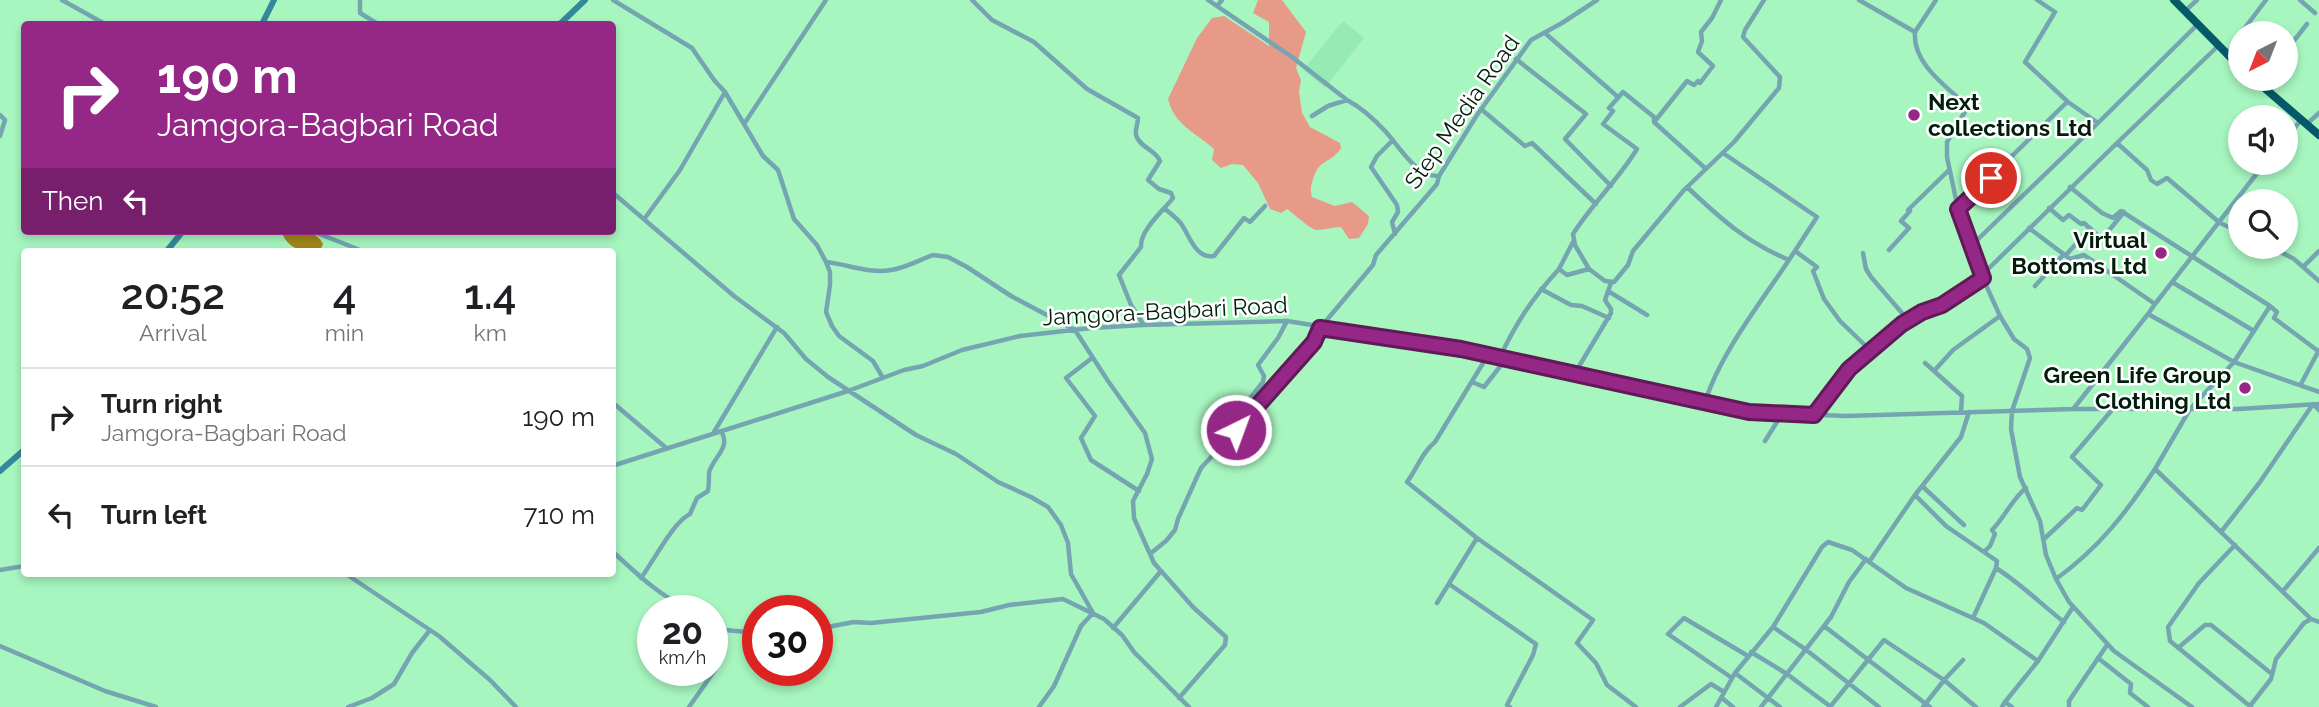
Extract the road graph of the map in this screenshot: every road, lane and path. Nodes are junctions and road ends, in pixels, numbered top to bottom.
1 (62, 0) edge
2 (274, 0) edge
3 (360, 0) edge
4 (585, 0) edge
5 (613, 0) edge
6 (826, 0) edge
7 (972, 0) edge
8 (1208, 0) edge
9 (1222, 0) edge
10 (1597, 0) edge
11 (1721, 0) edge
12 (1764, 0) edge
13 (1858, 0) edge
14 (1936, 0) edge
15 (2037, 0) edge
16 (2174, 0) edge
17 (2197, 0) edge
18 (2266, 0) edge
19 (2300, 0) edge
20 (1217, 6) junction
21 (2185, 12) junction
22 (2315, 13) dead end
23 (100, 21) edge
24 (264, 21) edge
25 (373, 21) edge
26 (562, 21) edge
27 (2251, 21) edge
28 (2307, 24) dead end
29 (2197, 25) junction
30 (1915, 32) junction
31 (1545, 33) junction
32 (2298, 36) edge
33 (2218, 46) junction
34 (2228, 51) edge
35 (2226, 54) joint
36 (1516, 59) junction
37 (2271, 91) edge
38 (725, 92) junction
39 (1618, 97) junction
40 (1347, 100) junction
41 (2067, 102) junction
42 (1481, 109) junction
43 (2319, 113) edge
44 (0, 116) edge
45 (1312, 116) dead end
46 (1654, 121) junction
47 (2304, 122) junction
48 (2098, 123) junction
49 (744, 124) junction
50 (2298, 127) edge
51 (2319, 135) edge
52 (0, 136) edge
53 (1393, 140) junction
54 (2117, 143) junction
55 (1723, 153) junction
56 (1706, 169) junction
57 (1949, 169) junction
58 (2256, 175) edge
59 (1439, 176) junction
60 (1611, 186) junction
61 (1687, 187) junction
62 (2070, 187) junction
63 (616, 195) edge
64 (1596, 204) junction
65 (1265, 206) dead end
66 (2049, 208) junction
67 (1165, 209) junction
68 (1958, 209) junction
69 (2123, 212) junction
70 (645, 218) junction
71 (2220, 223) junction
72 (2228, 227) edge
73 (2029, 228) junction
74 (2090, 228) junction
75 (1395, 234) junction
76 (322, 235) edge
77 (1573, 242) junction
78 (1971, 246) junction
79 (355, 248) edge
80 (1889, 250) dead end
81 (1795, 251) junction
82 (2319, 251) edge
83 (1863, 253) dead end
84 (2065, 255) junction
85 (2192, 258) junction
86 (2294, 259) edge
87 (1789, 260) junction
88 (825, 262) junction
89 (2303, 267) junction
90 (1559, 269) junction
91 (1590, 269) junction
92 (1982, 277) junction
93 (2319, 281) edge
94 (2172, 282) junction
95 (1611, 283) junction
96 (2035, 286) dead end
97 (1541, 289) junction
98 (1608, 291) junction
99 (2155, 304) junction
100 (2270, 306) junction
101 (2148, 314) junction
102 (1647, 315) dead end
103 (2000, 316) junction
104 (1609, 318) junction
105 (1908, 320) junction
106 (1287, 321) junction
107 (1143, 325) junction
108 (777, 327) junction
109 (1320, 328) junction
110 (1075, 330) junction
111 (2254, 331) junction
112 (1870, 350) junction
113 (2318, 350) edge
114 (1488, 355) junction
115 (1092, 358) junction
116 (1503, 358) junction
117 (2234, 362) junction
118 (1925, 363) dead end
119 (1934, 371) junction
120 (1575, 373) junction
121 (883, 378) junction
122 (1472, 382) junction
123 (2301, 384) junction
124 (848, 391) junction
125 (2319, 392) edge
126 (1705, 402) junction
127 (2316, 404) edge
128 (616, 405) edge
129 (2074, 409) junction
130 (2190, 409) junction
131 (2112, 410) junction
132 (2319, 410) edge
133 (2012, 411) junction
134 (1961, 412) junction
135 (1969, 412) junction
136 (1783, 414) junction
137 (1814, 415) junction
138 (1236, 430) junction
139 (721, 431) junction
140 (713, 433) junction
141 (1765, 440) dead end
142 (666, 448) junction
143 (21, 453) edge
144 (616, 465) edge
145 (2155, 469) junction
146 (0, 471) edge
147 (1922, 486) junction
148 (2026, 488) junction
149 (1139, 491) junction
150 (1915, 495) junction
151 (1964, 525) dead end
152 (2221, 532) junction
153 (1477, 538) junction
154 (2044, 540) junction
155 (2235, 545) junction
156 (2319, 548) edge
157 (1150, 552) junction
158 (1984, 552) junction
159 (616, 555) edge
160 (1867, 560) junction
161 (21, 566) edge
162 (1996, 568) junction
163 (0, 570) edge
164 (1161, 571) junction
165 (350, 577) edge
166 (641, 578) junction
167 (2056, 579) junction
168 (1449, 584) junction
169 (2283, 591) junction
170 (662, 595) edge
171 (1437, 603) dead end
172 (2073, 607) junction
173 (1093, 613) junction
174 (1973, 618) junction
175 (2311, 619) junction
176 (2064, 622) junction
177 (2319, 622) edge
178 (833, 626) edge
179 (1824, 626) junction
180 (1773, 627) junction
181 (1113, 628) junction
182 (430, 630) junction
183 (2108, 645) junction
184 (0, 646) edge
185 (2178, 648) junction
186 (1805, 649) junction
187 (1750, 654) junction
188 (2098, 658) junction
189 (1867, 659) junction
190 (1963, 660) dead end
191 (2038, 661) junction
192 (1787, 674) junction
193 (2272, 674) junction
194 (1733, 675) junction
195 (1944, 680) junction
196 (1848, 683) junction
197 (704, 686) edge
198 (1723, 695) junction
199 (1179, 698) junction
200 (1768, 698) junction
201 (2004, 704) edge
202 (1926, 706) edge
203 (2066, 706) edge
204 (2250, 706) edge
205 (156, 707) edge
206 (348, 707) edge
207 (516, 707) edge
208 (689, 707) edge
209 (1039, 707) edge
210 (1189, 707) edge
211 (1510, 707) edge
212 (1636, 707) edge
213 (1680, 707) edge
214 (1716, 707) edge
215 (1733, 707) edge
216 (1761, 707) edge
217 (1780, 707) edge
218 (1831, 707) edge
219 (1879, 707) edge
220 (1976, 707) edge
221 (2012, 707) edge
222 (2148, 707) edge
223 (2192, 707) edge

1 - 23 street
2 - 24 main road
3 - 25 street
4 - 26 main road
5 - 38 street
6 - 49 street
7 - 67 street
8 - 20 street
9 - 20 street
10 - 31 street, Step Media Road
11 - 46 street
12 - 55 street
13 - 30 street
14 - 30 street
15 - 41 street
16 - 21 highway
17 - 21 street
18 - 27 street
19 - 22 street
20 - 40 street
21 - 29 highway
28 - 32 street
29 - 33 highway
29 - 48 street
30 - 57 street
31 - 36 street, Step Media Road
31 - 39 street
33 - 35 highway
33 - 54 street
34 - 35 street
36 - 42 street, Step Media Road
36 - 60 street
37 - 47 highway
38 - 49 street
38 - 70 street
39 - 46 street
39 - 60 street
40 - 45 street
40 - 53 street
41 - 48 street
41 - 68 street
42 - 59 street, Step Media Road
42 - 64 street
43 - 47 street
44 - 52 street
46 - 56 street
47 - 50 street
47 - 51 highway
48 - 78 street
49 - 88 street
53 - 59 street
53 - 75 street
54 - 62 street
54 - 71 street
55 - 56 street
55 - 81 street
56 - 61 street
57 - 68 street
57 - 80 street
58 - 71 street
59 - 75 street, Step Media Road
60 - 64 street
61 - 87 street
61 - 95 street
62 - 66 street
62 - 69 street
63 - 70 street
64 - 77 street
65 - 67 street
66 - 73 street
66 - 74 street
67 - 107 street
68 - 78 street
69 - 74 street
69 - 85 street
70 - 108 street
71 - 72 street
71 - 85 street
73 - 84 street
73 - 92 street
74 - 84 street
75 - 109 street, Step Media Road
76 - 79 street
77 - 90 street
77 - 91 street
78 - 92 street
81 - 87 street
81 - 112 street
82 - 89 street
83 - 105 street
84 - 96 street
84 - 99 street
85 - 94 street
85 - 100 street
86 - 89 street
87 - 126 street
88 - 110 street
88 - 121 street
89 - 93 street
90 - 91 street
90 - 97 street
91 - 95 street
92 - 103 street
92 - 105 street
94 - 99 street
94 - 111 street
95 - 98 street
97 - 104 street
97 - 116 street
98 - 102 street
98 - 104 street
99 - 101 street
100 - 111 street
100 - 113 street
101 - 117 street
101 - 129 street
103 - 119 street
103 - 133 street
104 - 120 street
105 - 112 street
106 - 107 street, Jamgora-Bagbari Road
106 - 109 street, Jamgora-Bagbari Road
106 - 138 street
107 - 110 street, Jamgora-Bagbari Road
108 - 124 street
108 - 140 street
109 - 114 street, Jamgora-Bagbari Road
109 - 138 street, Step Media Road
110 - 115 street
110 - 121 street, Jamgora-Bagbari Road
111 - 117 street
112 - 137 street
113 - 123 street
114 - 116 street, Jamgora-Bagbari Road
114 - 122 street
115 - 149 street
115 - 149 street
116 - 120 street, Jamgora-Bagbari Road
116 - 122 street
117 - 123 street
117 - 130 street
118 - 119 street
119 - 134 street
120 - 126 street, Jamgora-Bagbari Road
121 - 124 street, Jamgora-Bagbari Road
122 - 153 street
123 - 125 street
124 - 139 street, Jamgora-Bagbari Road
124 - 173 street
126 - 136 street, Jamgora-Bagbari Road
127 - 130 street, Jamgora-Bagbari Road
127 - 132 street
127 - 152 street
128 - 142 street
129 - 131 street, Jamgora-Bagbari Road
129 - 133 street, Jamgora-Bagbari Road
130 - 131 street, Jamgora-Bagbari Road
130 - 145 street
131 - 154 street
133 - 135 street, Jamgora-Bagbari Road
133 - 148 street
134 - 135 street, Jamgora-Bagbari Road
134 - 137 street, Jamgora-Bagbari Road
135 - 147 street
136 - 137 street, Jamgora-Bagbari Road
136 - 141 street
138 - 157 street, Step Media Road
139 - 140 street, Jamgora-Bagbari Road
139 - 166 street
140 - 142 street, Jamgora-Bagbari Road
142 - 144 street, Jamgora-Bagbari Road
143 - 146 main road
145 - 152 street
145 - 167 street
147 - 150 street
147 - 151 street
148 - 154 street
148 - 158 street
149 - 157 street
150 - 158 street
150 - 160 street
152 - 155 street
153 - 168 street
153 - 212 street
154 - 167 street
155 - 169 street
155 - 185 street
156 - 169 street
157 - 164 street
158 - 162 street
159 - 166 street
160 - 174 street
160 - 179 street
160 - 180 street
161 - 163 street
162 - 174 street
162 - 176 street
164 - 181 street
164 - 199 street
165 - 182 street
166 - 170 street
167 - 172 street
168 - 171 street
168 - 211 street
169 - 175 street
172 - 176 street
172 - 183 street
173 - 178 street
173 - 181 street
173 - 209 street
174 - 191 street
175 - 177 street
175 - 193 street
176 - 191 street
179 - 186 street
179 - 189 street
180 - 186 street
180 - 187 street
181 - 199 street
182 - 206 street
182 - 207 street
183 - 188 street
183 - 223 street
184 - 205 street
185 - 193 street
185 - 204 street
186 - 192 street
186 - 196 street
187 - 192 street
187 - 194 street
187 - 194 street
188 - 203 street
188 - 222 street
189 - 195 street
189 - 196 street
189 - 202 street
190 - 195 street
191 - 201 street
192 - 200 street
192 - 218 street
193 - 204 street
194 - 198 street
194 - 200 street
195 - 202 street
195 - 220 street
196 - 218 street
196 - 219 street
197 - 208 street
198 - 213 street
198 - 214 street
198 - 215 street
199 - 210 street
200 - 216 street
200 - 217 street
201 - 221 street

